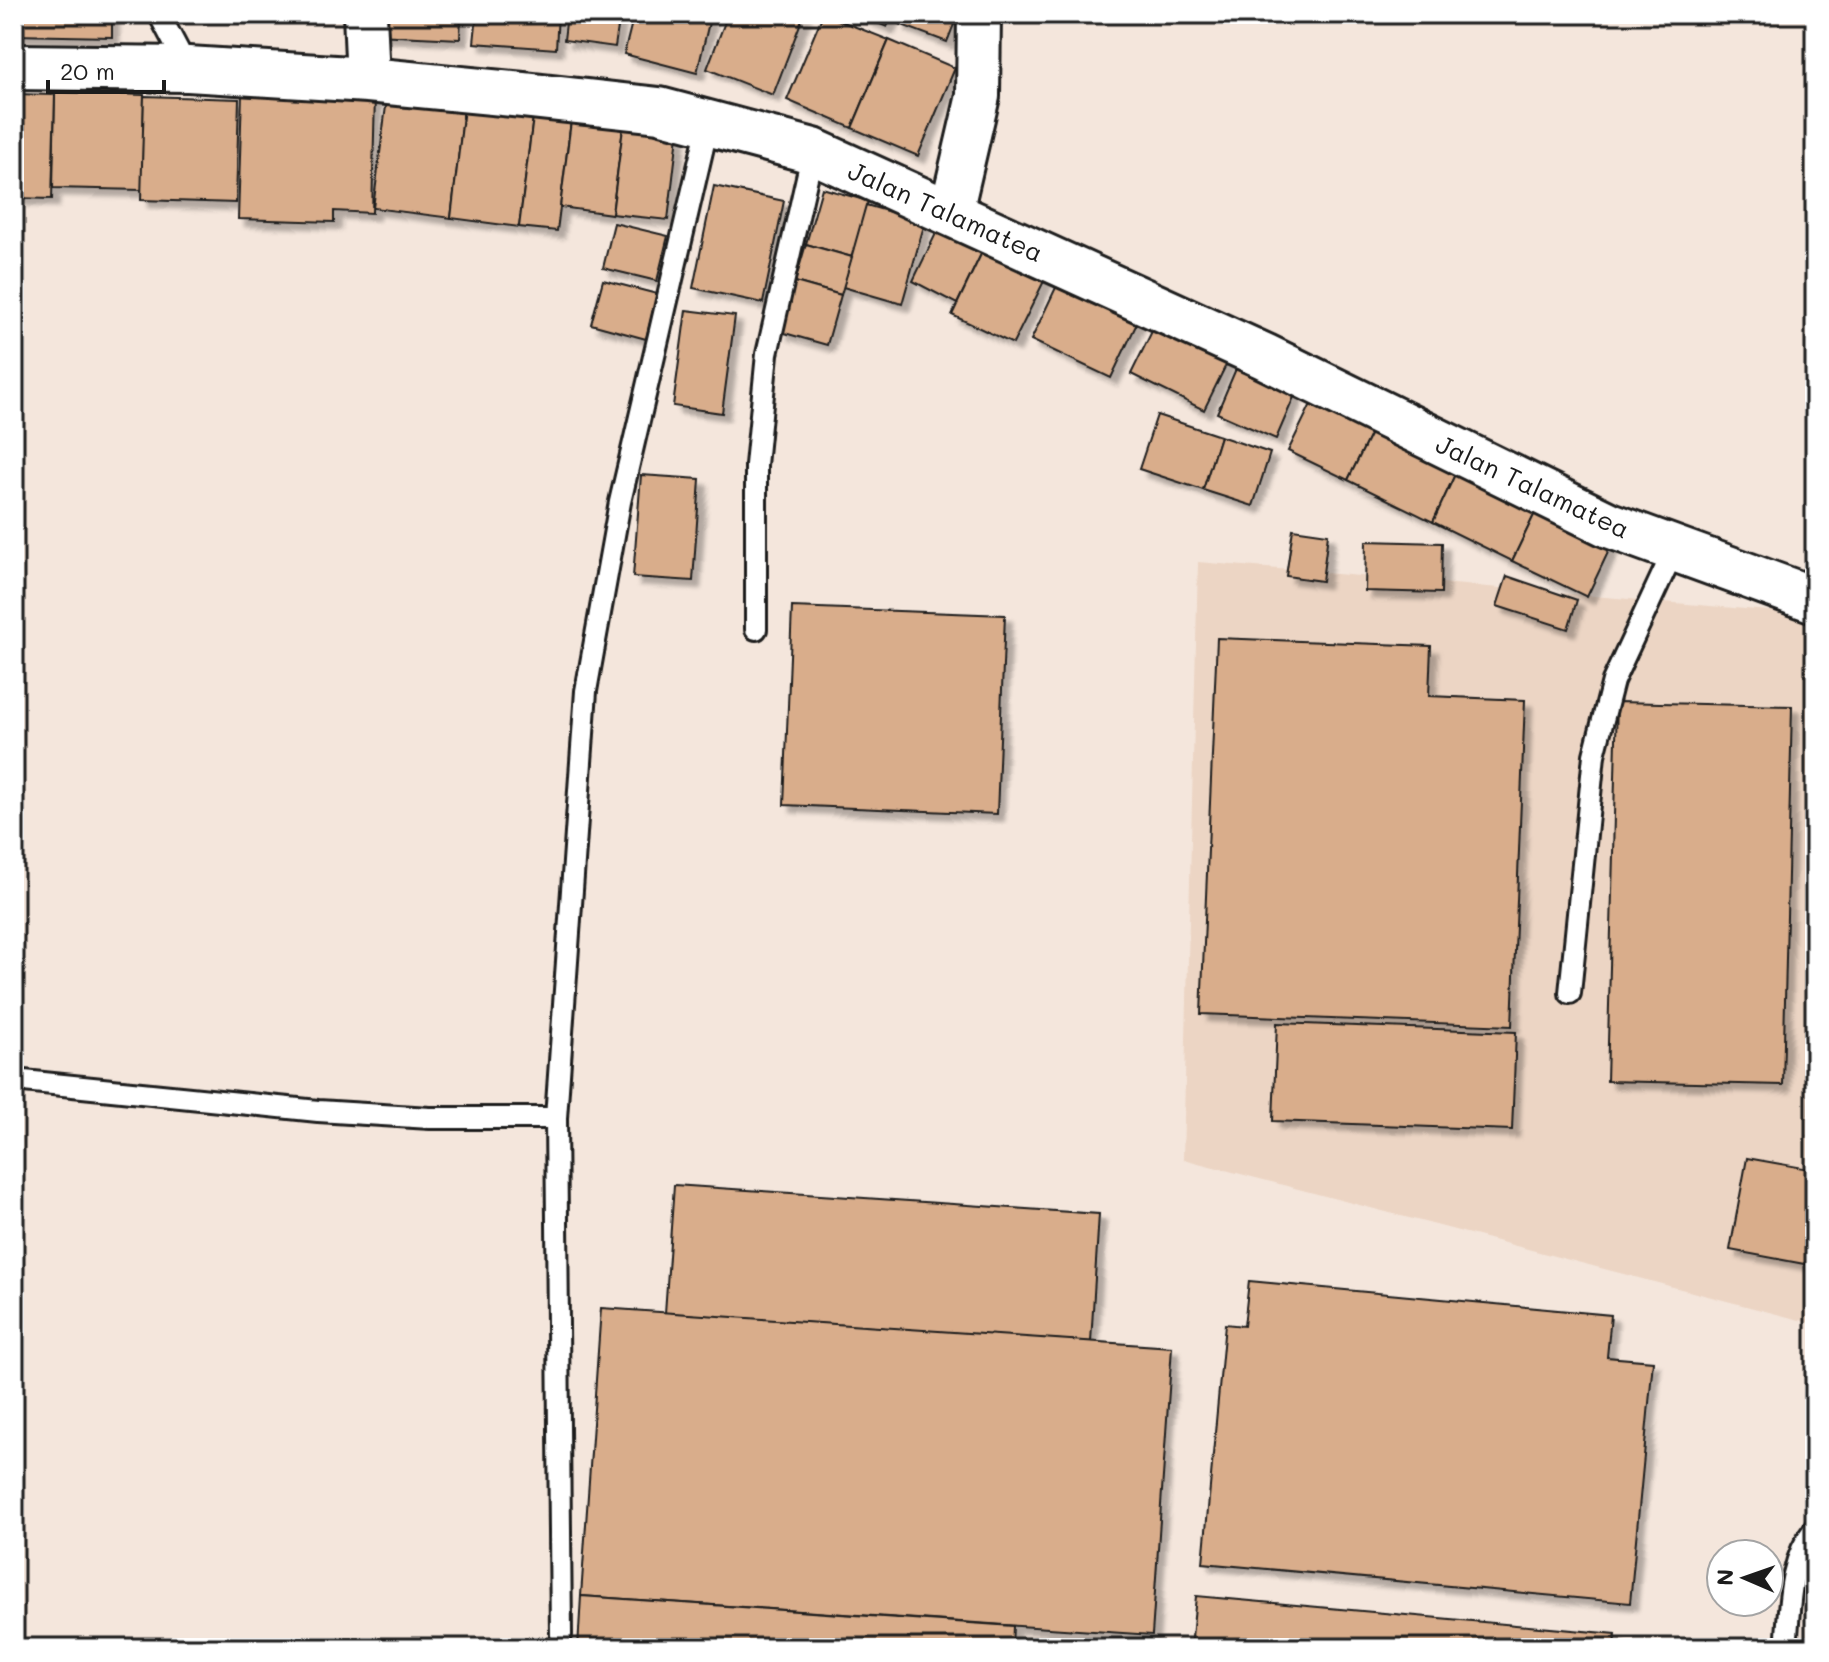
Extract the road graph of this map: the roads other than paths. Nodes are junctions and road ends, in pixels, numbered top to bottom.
1 (159, 14) edge
2 (365, 14) edge
3 (979, 14) edge
4 (14, 67) edge
5 (188, 69) junction
6 (368, 80) junction
7 (709, 121) junction
8 (813, 151) junction
9 (951, 212) junction
10 (1674, 550) junction
11 (1815, 600) edge
12 (756, 629) dead end
13 (1570, 993) dead end
14 (14, 1080) edge
15 (556, 1118) junction
16 (1815, 1528) edge
17 (561, 1635) dead end
18 (1786, 1648) edge

1 - 5 lane
2 - 6 street
3 - 9 street
4 - 5 street, Jalan Talamatea
5 - 6 street, Jalan Talamatea
6 - 7 street, Jalan Talamatea
7 - 8 street, Jalan Talamatea
7 - 15 lane
8 - 9 street, Jalan Talamatea
8 - 12 lane
9 - 10 street, Jalan Talamatea
10 - 11 street, Jalan Talamatea
10 - 13 lane
14 - 15 lane
15 - 17 lane
16 - 18 lane

